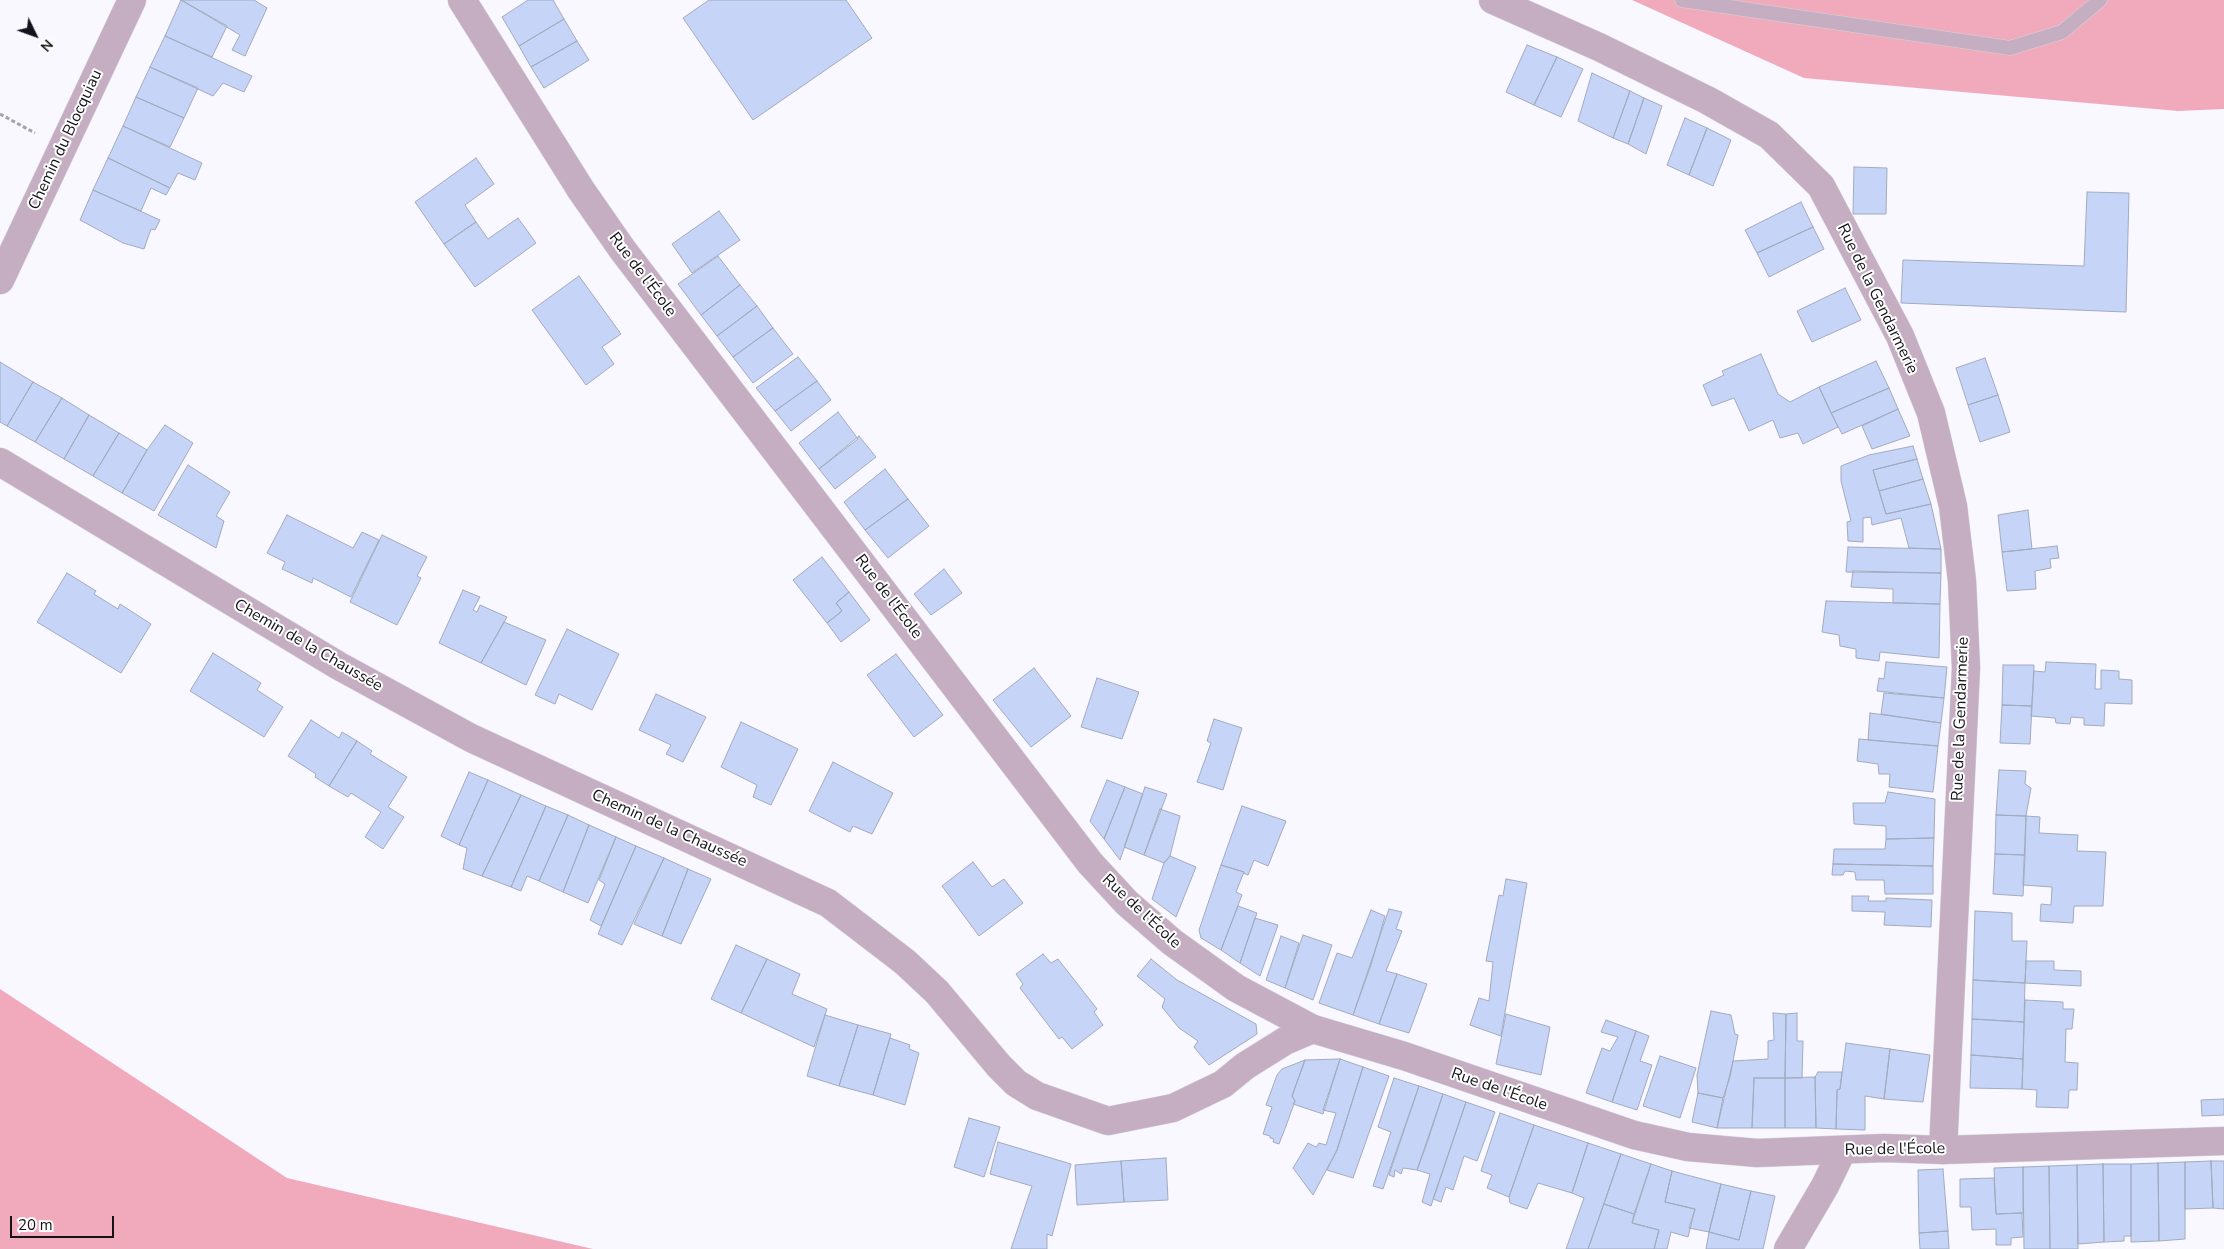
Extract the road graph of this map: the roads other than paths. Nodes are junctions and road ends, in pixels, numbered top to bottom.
1 (132, 0) edge
2 (462, 0) edge
3 (1493, 0) edge
4 (1682, 0) edge
5 (2100, 0) edge
6 (0, 280) edge
7 (0, 462) edge
8 (1313, 1029) junction
9 (2224, 1141) edge
10 (1942, 1150) junction
11 (1842, 1151) junction
12 (1788, 1249) edge

1 - 6 street, Chemin du Blocquiau
2 - 8 street, Rue de l'École
3 - 10 street, Rue de la Gendarmerie
4 - 5 lane
7 - 8 street, Chemin de la Chaussée
8 - 11 street, Rue de l'École
9 - 10 street, Rue de l'École
10 - 11 street, Rue de l'École
11 - 12 street

